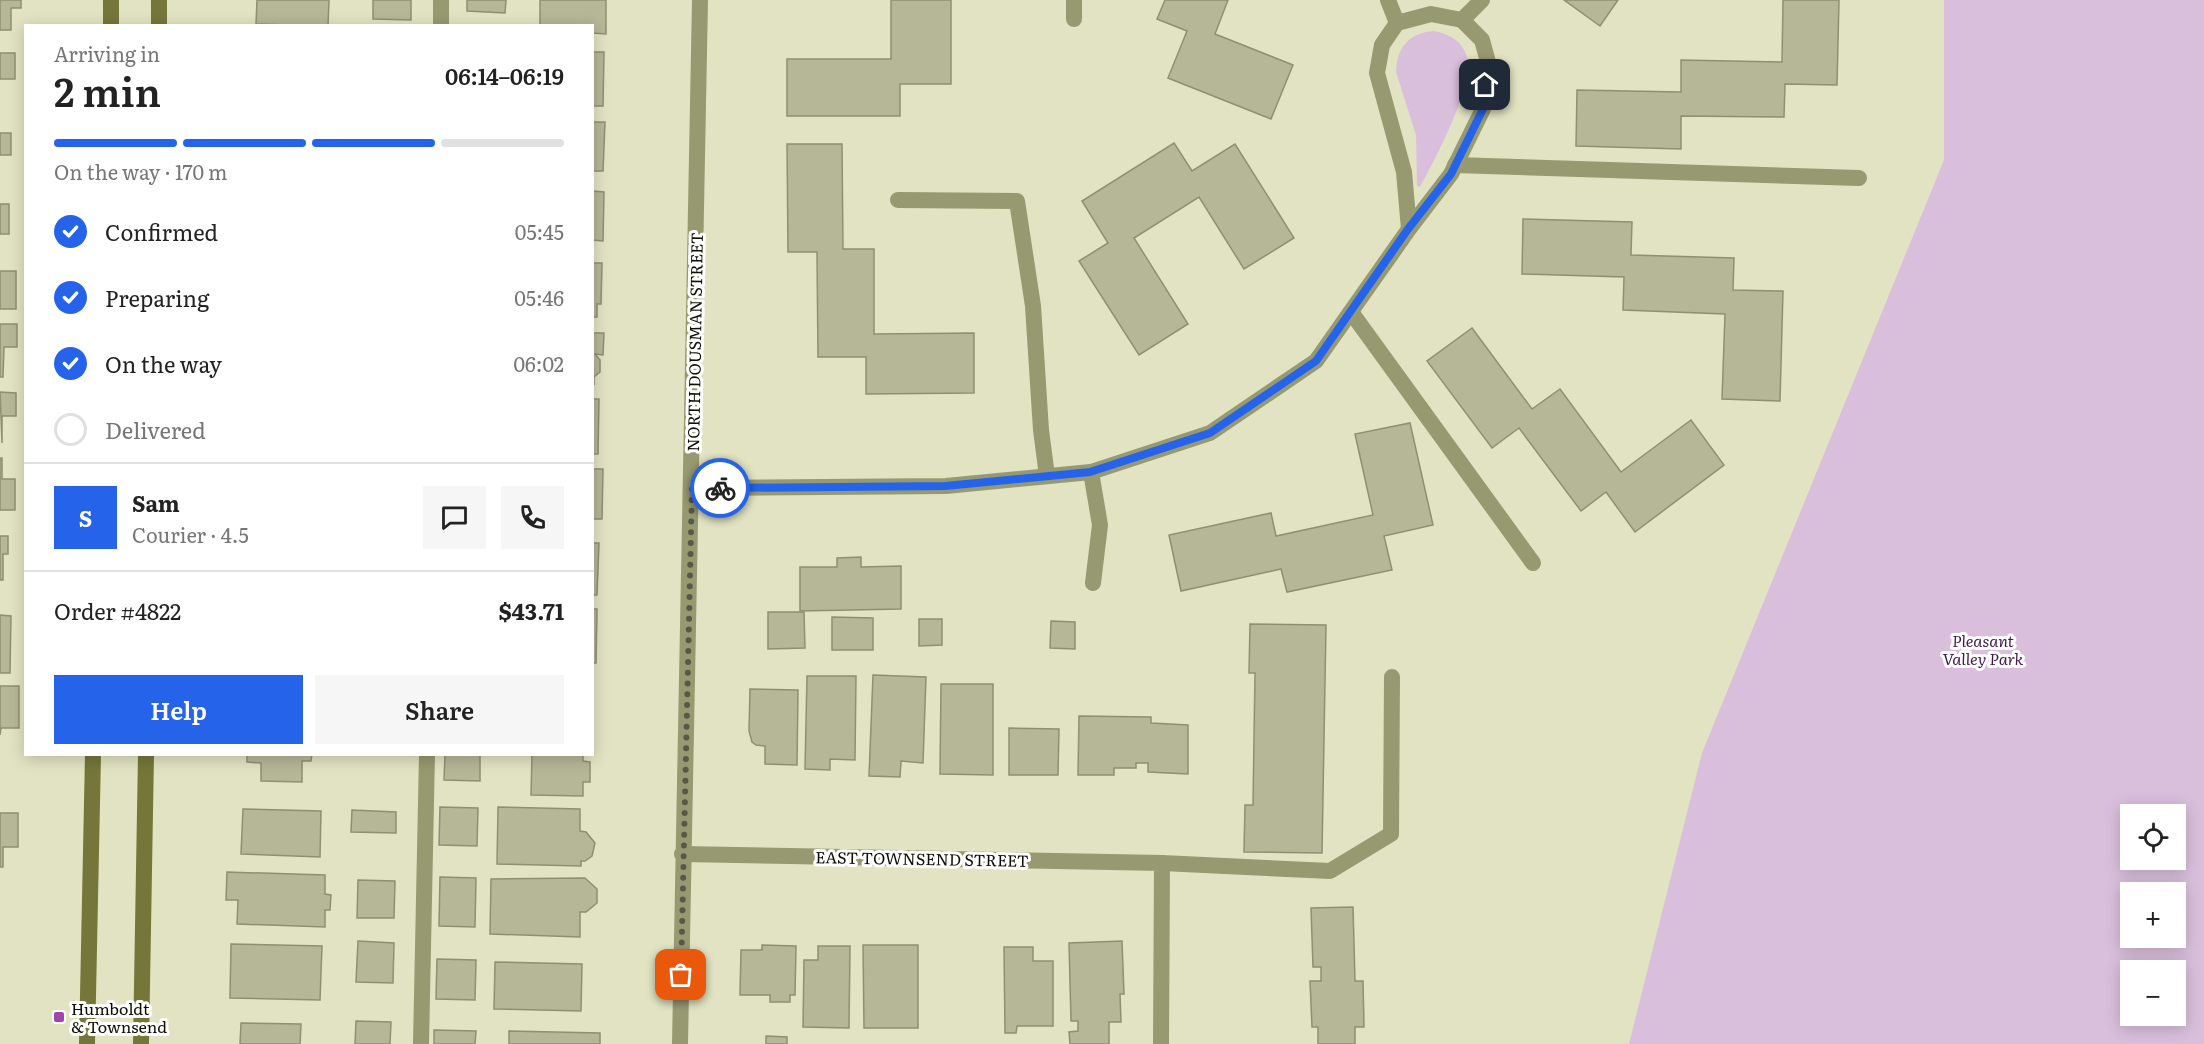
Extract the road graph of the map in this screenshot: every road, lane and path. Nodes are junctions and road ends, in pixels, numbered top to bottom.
1 (111, 0) edge
2 (159, 0) edge
3 (441, 0) edge
4 (700, 0) edge
5 (1074, 0) edge
6 (1388, 0) edge
7 (1482, 0) edge
8 (1074, 19) dead end
9 (1462, 20) junction
10 (1397, 22) junction
11 (111, 24) edge
12 (159, 24) edge
13 (441, 24) edge
14 (1455, 165) junction
15 (1859, 178) dead end
16 (898, 200) dead end
17 (1408, 229) junction
18 (1351, 312) junction
19 (1090, 472) junction
20 (1047, 476) junction
21 (692, 488) junction
22 (1533, 563) dead end
23 (1093, 583) dead end
24 (1392, 677) dead end
25 (93, 756) edge
26 (146, 756) edge
27 (427, 756) edge
28 (682, 854) junction
29 (1162, 863) junction
30 (87, 1044) edge
31 (141, 1044) edge
32 (421, 1044) edge
33 (680, 1044) edge
34 (1161, 1044) edge

1 - 11 main road
2 - 12 main road
3 - 13 street
4 - 21 street, NORTH DOUSMAN STREET
5 - 8 street
6 - 10 street
7 - 9 street
9 - 10 street
9 - 14 street
10 - 17 street
14 - 15 street
14 - 17 street
16 - 20 street
17 - 18 street
18 - 19 street
18 - 22 street
19 - 20 street
19 - 23 street
20 - 21 street
21 - 28 street, NORTH DOUSMAN STREET
24 - 29 street, EAST TOWNSEND STREET
25 - 30 main road
26 - 31 main road
27 - 32 street
28 - 29 street, EAST TOWNSEND STREET
28 - 33 street, NORTH DOUSMAN STREET
29 - 34 street

